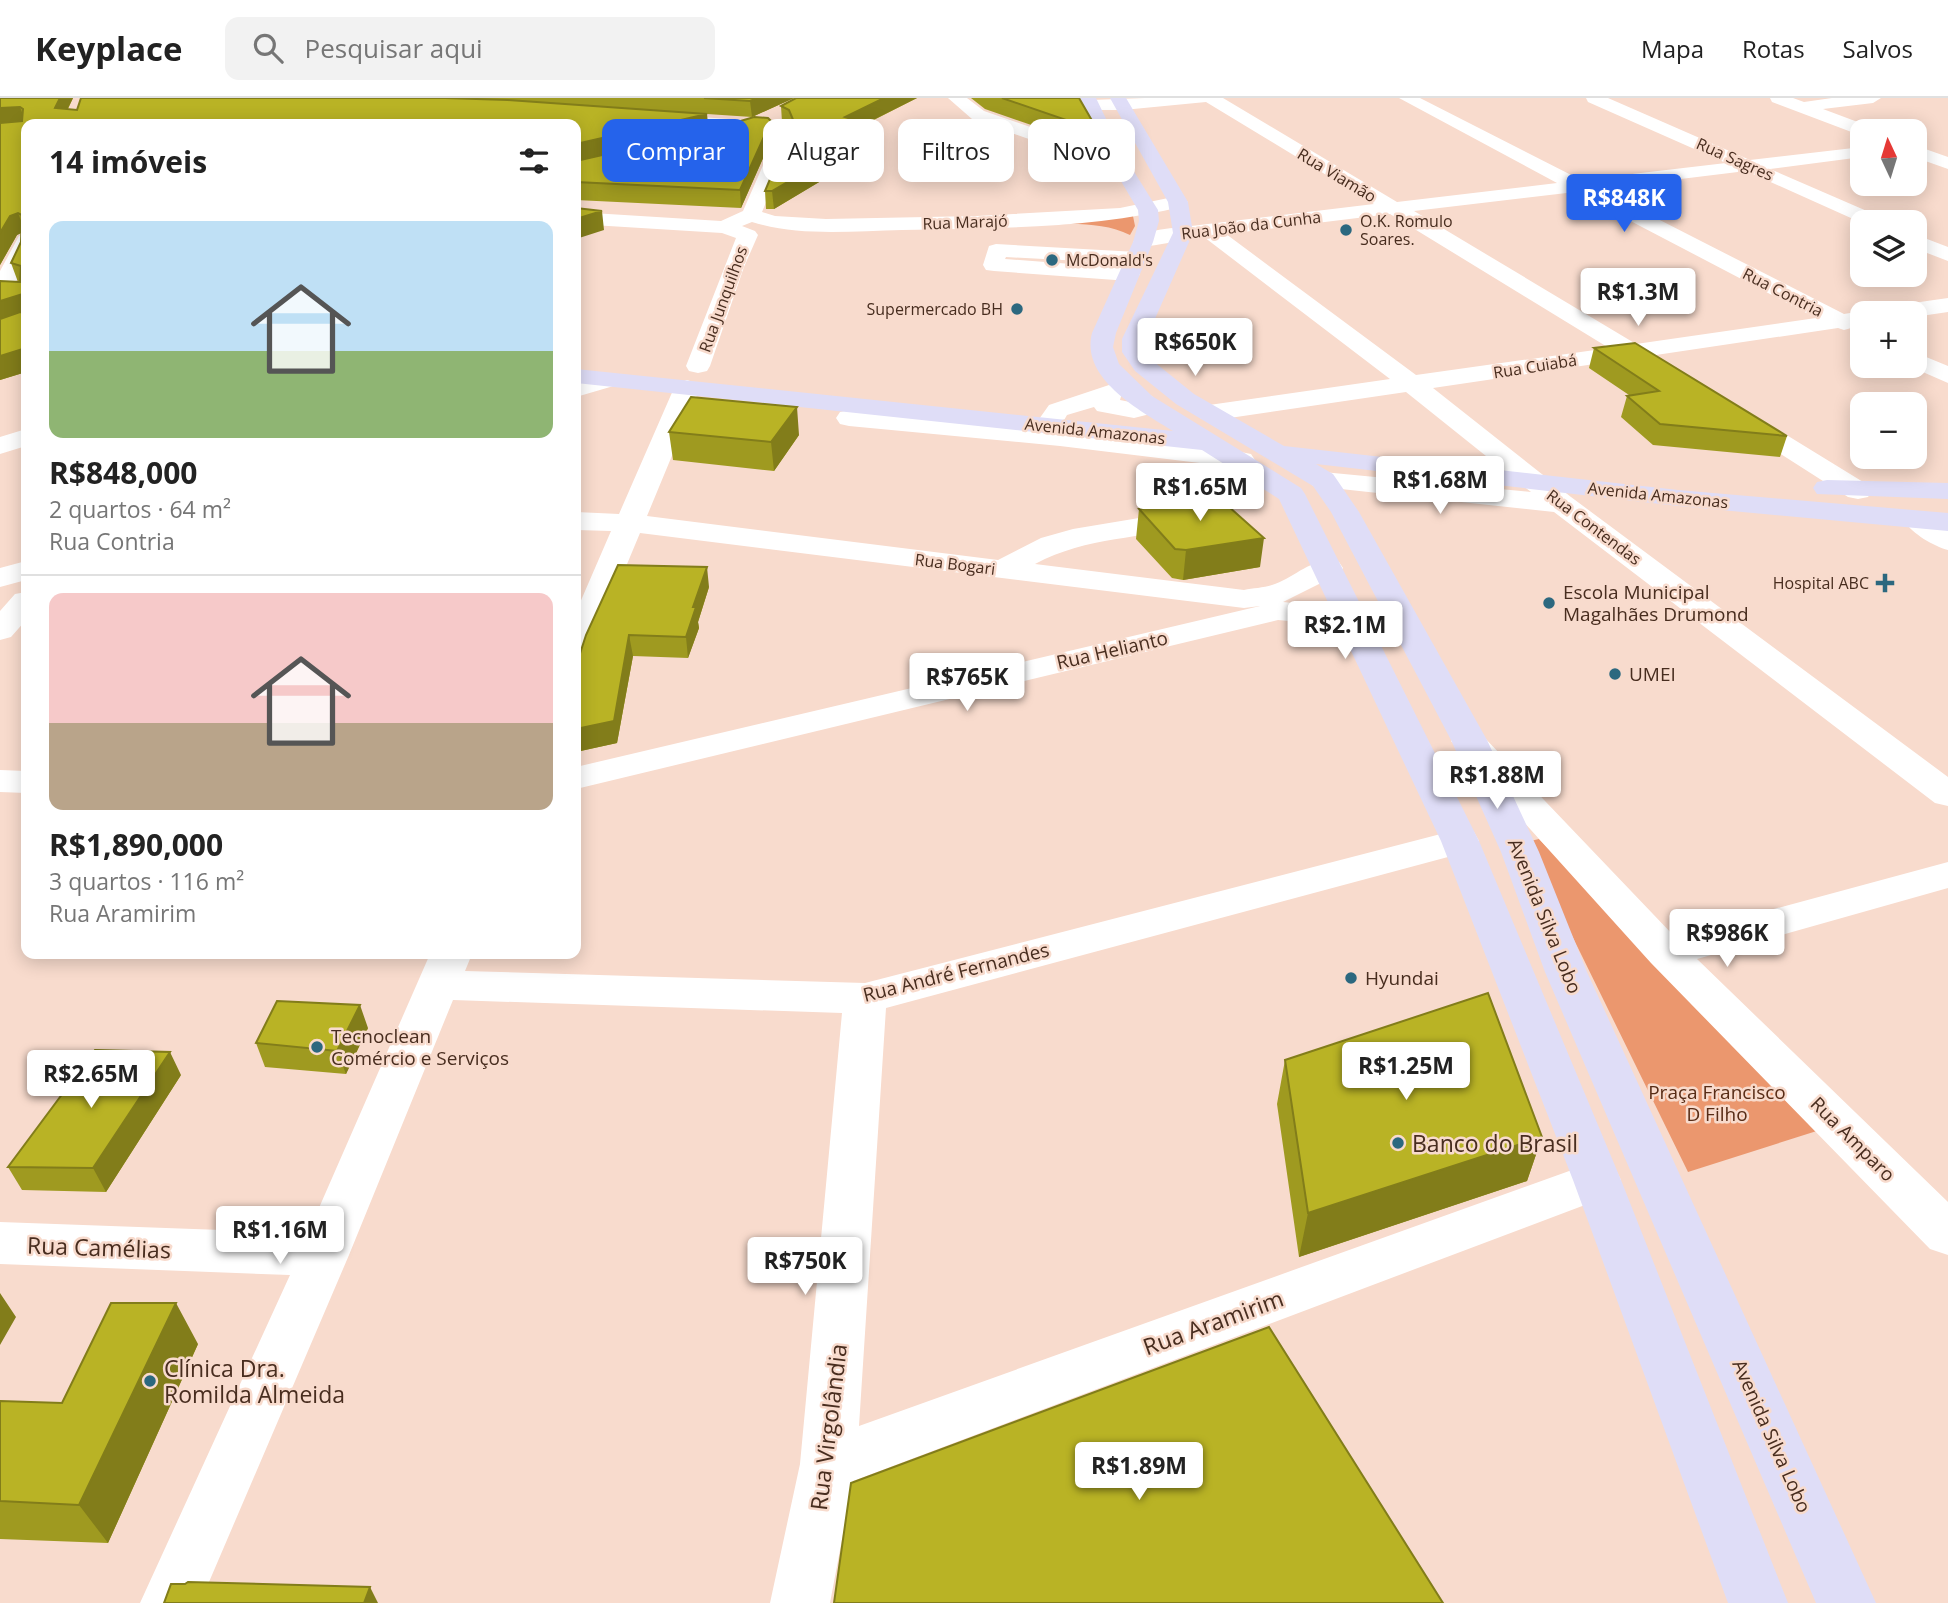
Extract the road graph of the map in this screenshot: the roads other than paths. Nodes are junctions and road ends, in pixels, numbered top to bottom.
1 (956, 98) edge
2 (1201, 98) edge
3 (1211, 98) edge
4 (1406, 98) edge
5 (1594, 98) edge
6 (1778, 98) edge
7 (1873, 98) edge
8 (1089, 102) edge
9 (1120, 102) edge
10 (1802, 107) junction
11 (785, 115) edge
12 (635, 117) edge
13 (1098, 119) edge
14 (758, 125) junction
15 (1850, 125) edge
16 (749, 128) edge
17 (1028, 131) edge
18 (1021, 132) junction
19 (1028, 134) edge
20 (1927, 151) edge
21 (1948, 153) edge
22 (1850, 154) edge
23 (1927, 154) edge
24 (1948, 163) edge
25 (1752, 166) junction
26 (1135, 178) edge
27 (1574, 186) junction
28 (1163, 206) junction
29 (1392, 208) junction
30 (1850, 210) edge
31 (581, 218) edge
32 (647, 222) junction
33 (920, 224) junction
34 (750, 225) junction
35 (1028, 230) junction
36 (1208, 230) junction
37 (1182, 233) junction
38 (0, 237) edge
39 (21, 237) edge
40 (600, 238) dead end
41 (1927, 246) edge
42 (21, 247) edge
43 (1132, 250) junction
44 (1948, 255) edge
45 (0, 291) edge
46 (21, 293) edge
47 (1948, 305) edge
48 (1927, 308) edge
49 (1850, 319) edge
50 (1850, 319) edge
51 (1633, 351) junction
52 (581, 354) edge
53 (1927, 366) edge
54 (738, 370) dead end
55 (1948, 376) edge
56 (581, 377) edge
57 (693, 377) junction
58 (1679, 379) edge
59 (608, 380) junction
60 (779, 385) junction
61 (1411, 385) junction
62 (581, 388) edge
63 (1143, 401) junction
64 (1725, 408) edge
65 (1209, 413) junction
66 (849, 418) dead end
67 (1060, 438) junction
68 (21, 440) edge
69 (0, 446) edge
70 (1241, 460) junction
71 (1323, 480) junction
72 (1682, 486) junction
73 (1858, 491) junction
74 (1948, 491) edge
75 (1563, 504) junction
76 (1186, 519) edge
77 (581, 521) edge
78 (1918, 521) junction
79 (1948, 522) edge
80 (629, 523) junction
81 (1948, 541) edge
82 (1328, 568) junction
83 (1000, 570) junction
84 (21, 572) edge
85 (0, 578) edge
86 (1188, 592) junction
87 (21, 607) edge
88 (0, 630) edge
89 (1193, 631) junction
90 (1361, 632) junction
91 (581, 636) edge
92 (1469, 740) junction
93 (581, 777) edge
94 (0, 781) edge
95 (21, 782) edge
96 (1948, 795) edge
97 (1460, 841) junction
98 (1520, 852) junction
99 (1948, 875) edge
100 (1666, 953) junction
101 (445, 969) edge
102 (865, 998) junction
103 (1597, 1180) junction
104 (1948, 1234) edge
105 (0, 1243) edge
106 (324, 1255) junction
107 (828, 1464) junction
108 (170, 1603) edge
109 (800, 1603) edge
110 (1758, 1603) edge
111 (1846, 1603) edge

1 - 18 street
2 - 9 street
3 - 29 street, Rua Viamão
4 - 27 street, Rua Contria
5 - 25 street, Rua Sagres
6 - 10 street
7 - 10 street
8 - 9 street
8 - 13 main road
9 - 28 main road
10 - 15 street
11 - 14 street
12 - 14 street
14 - 16 street
14 - 34 street, Rua Junquilhos
17 - 18 street
18 - 19 street
20 - 21 street
22 - 25 street, Rua João da Cunha
23 - 24 street
25 - 27 street, Rua João da Cunha
25 - 30 street, Rua Sagres
26 - 28 main road
27 - 29 street, Rua João da Cunha
27 - 49 street, Rua Contria
28 - 33 street, Rua Marajó
28 - 37 main road
28 - 43 main road
29 - 36 street, Rua João da Cunha
29 - 51 street, Rua Viamão
31 - 32 street
32 - 34 street, Rua Junquilhos
32 - 40 street
33 - 34 street, Rua Marajó
33 - 35 street
34 - 35 street, Rua Marajó
34 - 57 street, Rua Junquilhos
35 - 43 street, Rua Marajó
36 - 37 street, Rua João da Cunha
36 - 61 street, Rua Contendas
37 - 43 street, Rua João da Cunha
37 - 65 main road, Avenida Silva Lobo
38 - 39 street
41 - 44 street
42 - 45 street
43 - 43 street
43 - 63 main road
45 - 46 main road
47 - 48 street
50 - 51 street, Rua Cuiabá
51 - 58 street, Rua Viamão
51 - 61 street, Rua Cuiabá
52 - 57 main road, Avenida Amazonas
53 - 55 street
54 - 57 main road, Avenida Amazonas
56 - 59 main road, Avenida Amazonas
57 - 59 main road, Avenida Amazonas
57 - 60 main road, Avenida Amazonas
57 - 80 street, Rua Junquilhos
59 - 62 street
60 - 72 main road, Avenida Amazonas
60 - 72 main road, Avenida Amazonas
61 - 65 street, Rua Cuiabá
61 - 75 street, Rua Contendas
63 - 67 street
63 - 70 main road
64 - 73 street
65 - 71 main road, Avenida Silva Lobo
66 - 67 street, Avenida Amazonas
67 - 70 street, Avenida Amazonas
68 - 69 street
70 - 82 main road
71 - 75 street, Avenida Amazonas
71 - 92 main road, Avenida Silva Lobo
72 - 73 main road, Avenida Amazonas
72 - 78 main road, Avenida Amazonas
73 - 74 main road, Avenida Amazonas
75 - 96 street, Rua Contendas
76 - 83 street
77 - 80 street, Rua Bogari
78 - 79 main road, Avenida Amazonas
78 - 81 street
80 - 83 street, Rua Bogari
80 - 91 street, Rua Junquilhos
82 - 86 street, Rua Bogari
82 - 90 main road
83 - 86 street, Rua Bogari
84 - 85 street
86 - 89 street
87 - 88 street
89 - 90 street, Rua Helianto
89 - 93 street, Rua Helianto
90 - 97 main road
92 - 98 main road, Avenida Silva Lobo
92 - 100 street, Rua Amparo
94 - 95 street
97 - 98 main road
97 - 102 street, Rua André Fernandes
97 - 103 main road
98 - 111 main road, Avenida Silva Lobo
99 - 100 street
100 - 104 street, Rua Amparo
101 - 102 street, Rua André Fernandes
101 - 106 street
102 - 107 street, Rua Virgolândia
103 - 107 street, Rua Aramirim
103 - 110 main road
105 - 106 street, Rua Camélias
106 - 108 street
107 - 109 street, Rua Virgolândia

